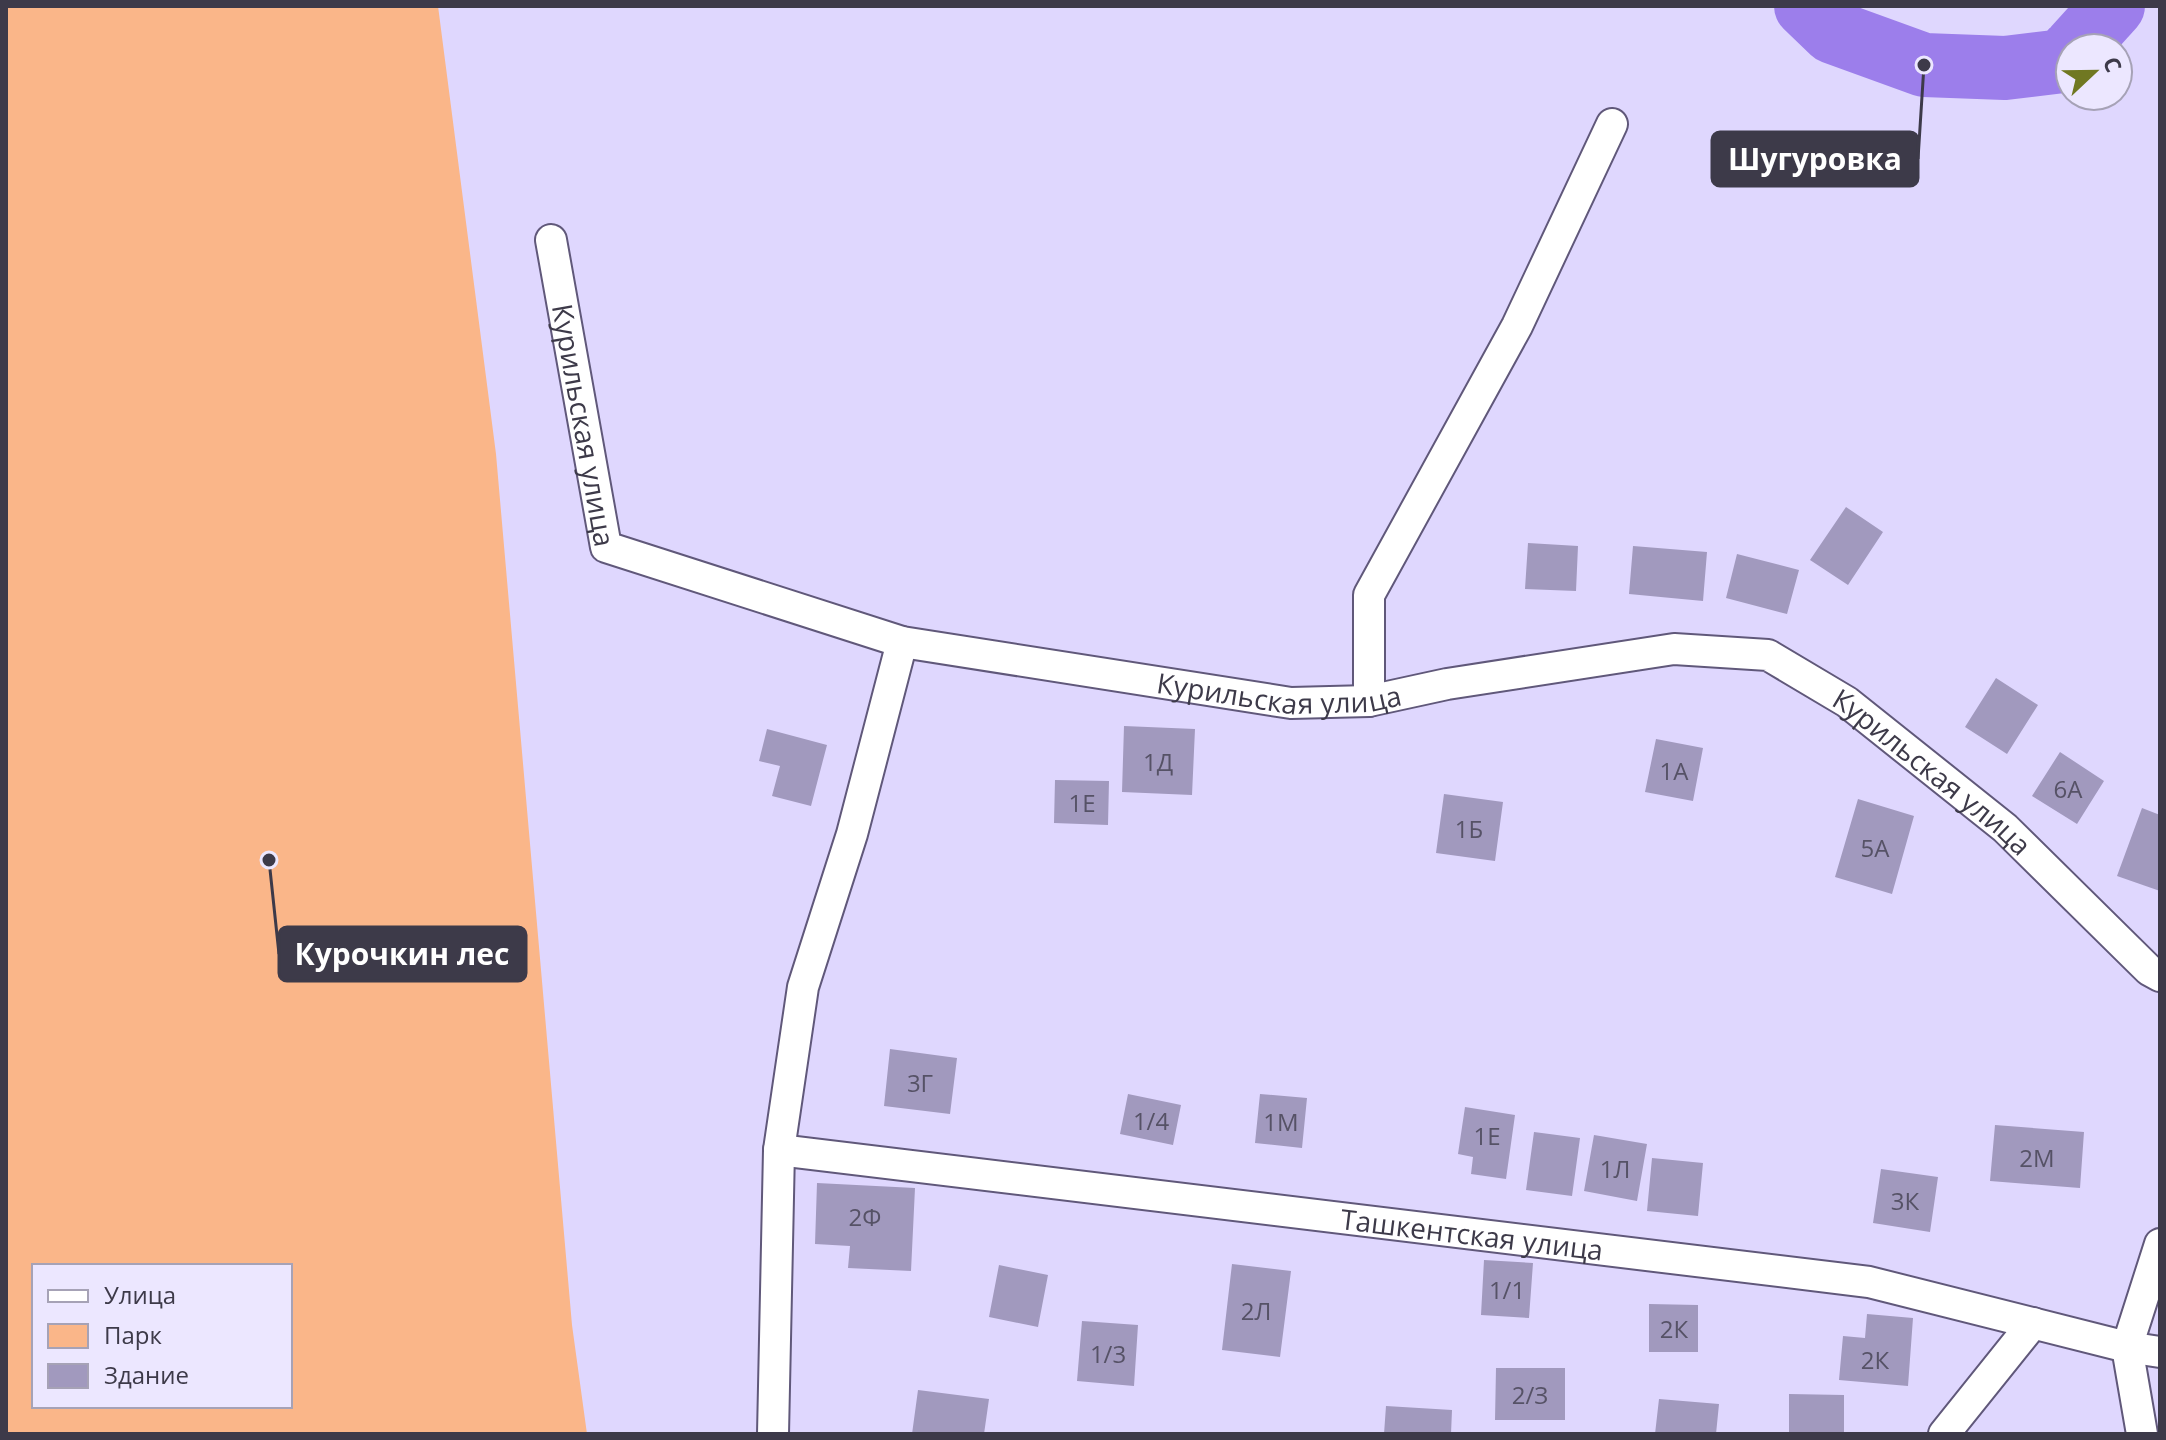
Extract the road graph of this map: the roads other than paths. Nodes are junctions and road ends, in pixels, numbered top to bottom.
1 (1612, 124) dead end
2 (551, 240) dead end
3 (902, 642) junction
4 (1369, 701) junction
5 (2160, 976) edge
6 (779, 1150) junction
7 (2160, 1244) edge
8 (2033, 1323) junction
9 (2127, 1347) junction
10 (2160, 1352) edge
11 (773, 1434) edge
12 (1944, 1434) edge
13 (2142, 1434) edge

1 - 4 street
2 - 3 street, Курильская улица
3 - 4 street, Курильская улица
3 - 6 street
4 - 5 street, Курильская улица
6 - 8 street, Ташкентская улица
6 - 11 street
7 - 9 street
8 - 9 street, Ташкентская улица
8 - 12 street
9 - 10 street, Ташкентская улица
9 - 13 street

